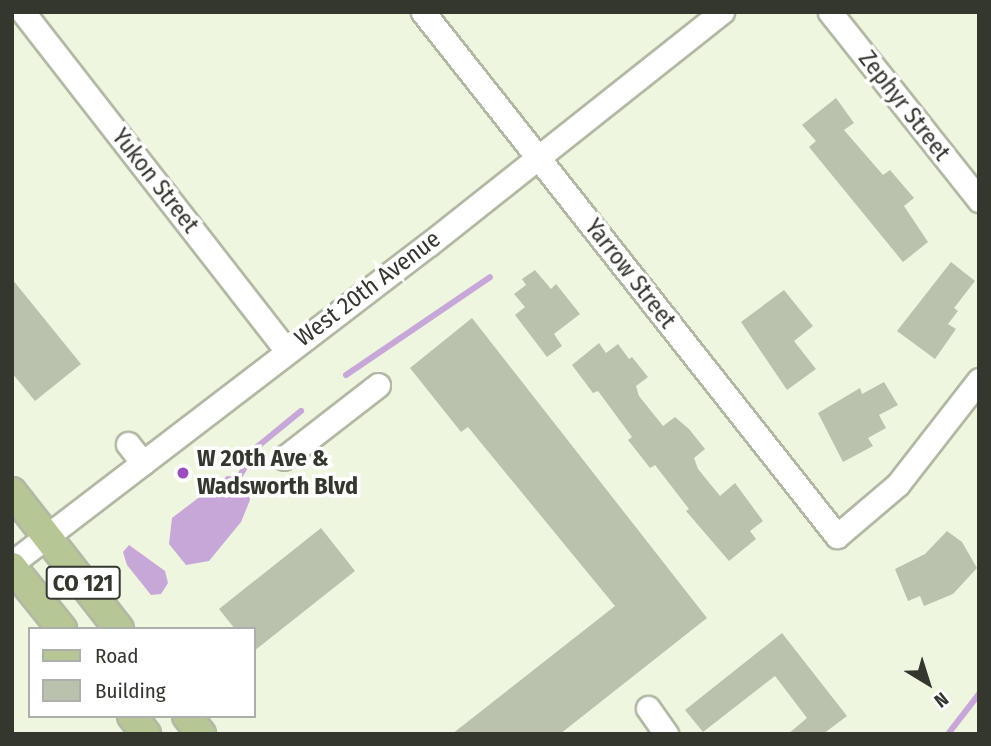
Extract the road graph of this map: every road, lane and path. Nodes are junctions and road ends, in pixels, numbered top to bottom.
1 (23, 12) edge
2 (423, 12) edge
3 (722, 12) edge
4 (830, 12) edge
5 (538, 158) junction
6 (979, 200) edge
7 (286, 351) junction
8 (979, 380) edge
9 (378, 385) dead end
10 (128, 444) dead end
11 (284, 458) dead end
12 (143, 463) junction
13 (12, 492) edge
14 (47, 537) junction
15 (12, 565) edge
16 (60, 627) edge
17 (117, 627) edge
18 (648, 708) dead end
19 (134, 718) edge
20 (189, 718) edge
21 (146, 734) edge
22 (201, 734) edge
23 (666, 734) edge

1 - 7 street, Yukon Street
2 - 5 street, Yarrow Street
3 - 5 street, West 20th Avenue
4 - 6 street, Zephyr Street
5 - 7 street, West 20th Avenue
5 - 8 street, Yarrow Street
7 - 12 street, West 20th Avenue
9 - 11 street
10 - 12 street
12 - 14 street, West 20th Avenue
13 - 14 main road, CO 121
14 - 15 street, West 20th Avenue
14 - 17 main road, CO 121
15 - 16 main road, CO 121
18 - 23 street
19 - 21 main road
20 - 22 main road

